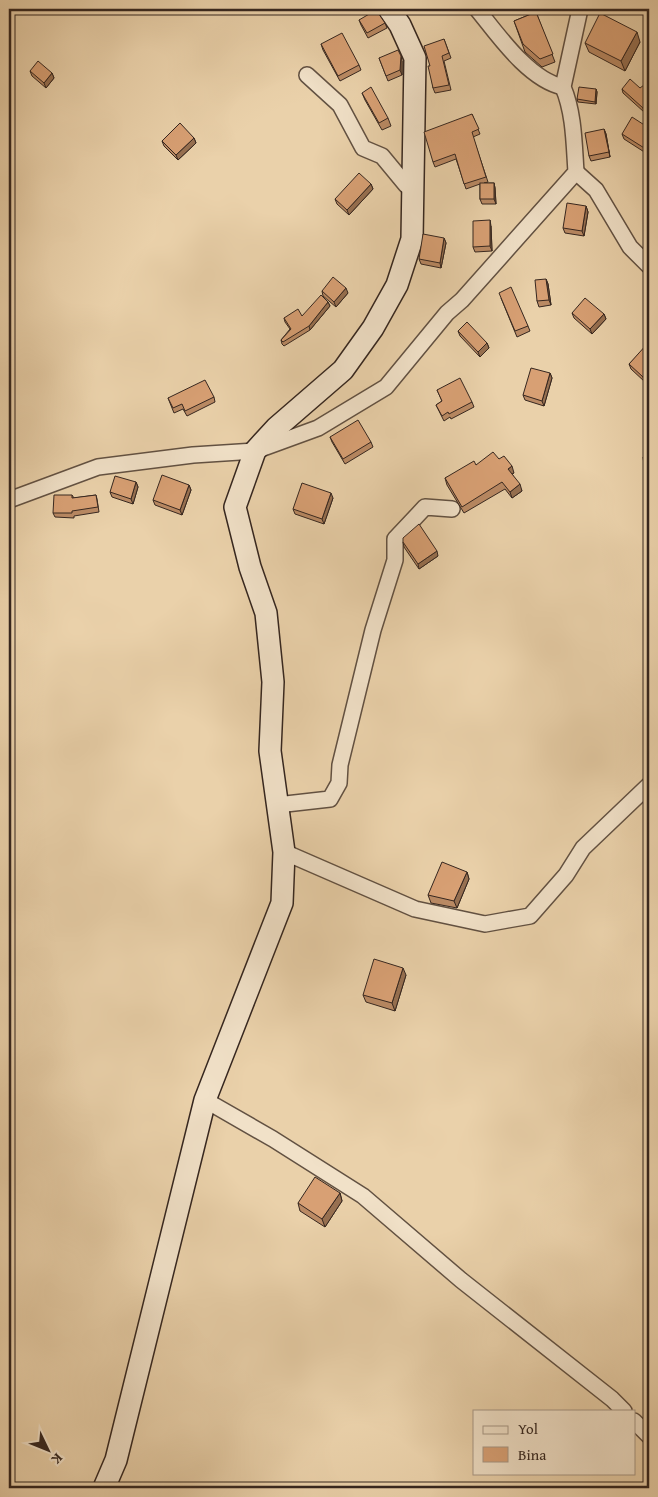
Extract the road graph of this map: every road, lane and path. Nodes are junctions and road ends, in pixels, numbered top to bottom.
1 (389, 9) edge
2 (477, 9) edge
3 (580, 9) edge
4 (307, 75) dead end
5 (563, 87) junction
6 (576, 172) junction
7 (412, 188) junction
8 (649, 266) edge
9 (255, 451) junction
10 (9, 500) edge
11 (452, 509) dead end
12 (649, 785) edge
13 (277, 805) junction
14 (284, 852) junction
15 (205, 1100) junction
16 (623, 1410) edge
17 (636, 1423) edge
18 (649, 1436) edge
19 (104, 1488) edge

1 - 7 street
2 - 5 street
3 - 5 street
4 - 7 street
5 - 6 street
6 - 8 street
6 - 9 street
7 - 9 street
9 - 10 street
9 - 13 street
11 - 13 street
12 - 14 street
13 - 14 street
14 - 15 street
15 - 16 street
15 - 19 street
17 - 18 street

